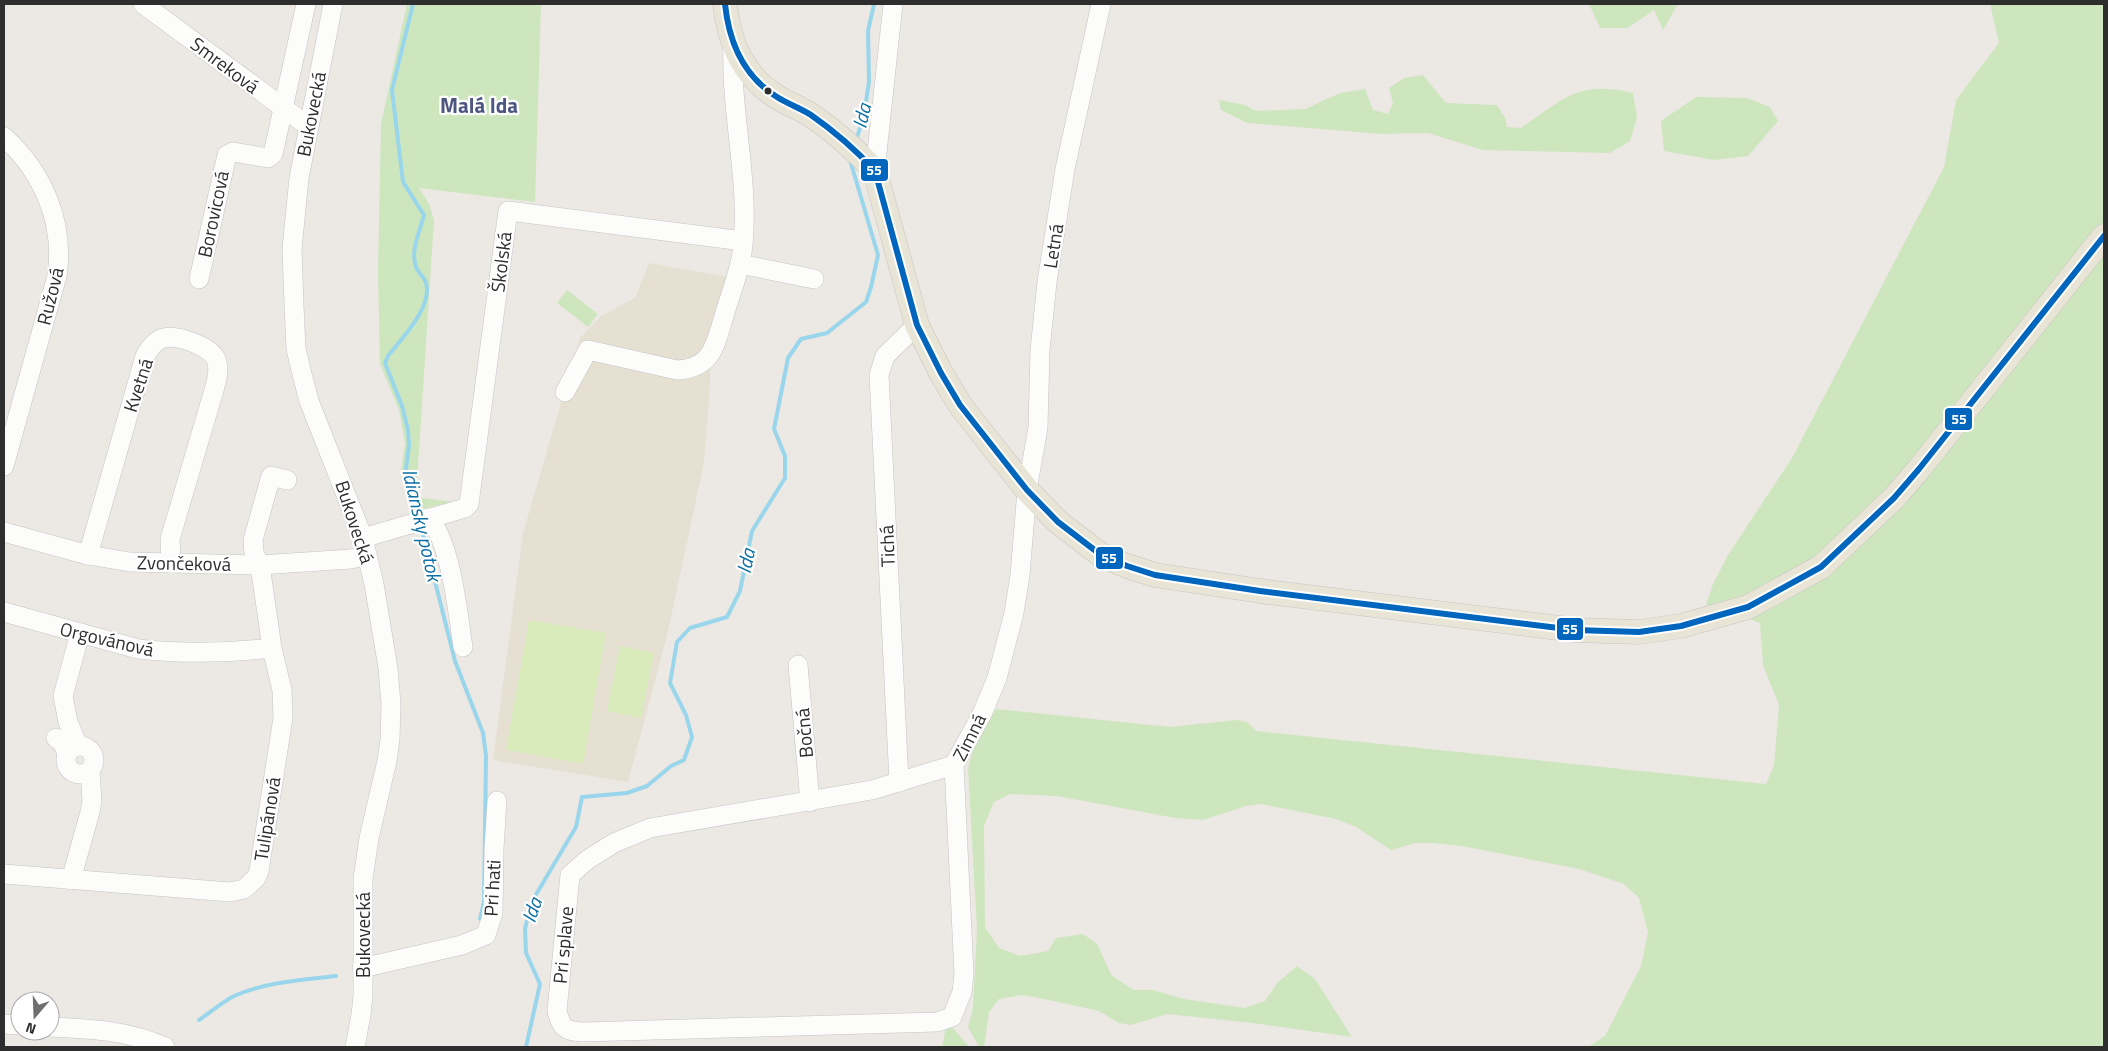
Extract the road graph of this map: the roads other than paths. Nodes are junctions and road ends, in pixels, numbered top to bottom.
1 (143, 4) edge
2 (306, 4) edge
3 (334, 4) edge
4 (725, 4) edge
5 (893, 4) edge
6 (1101, 4) edge
7 (743, 84) junction
8 (283, 108) junction
9 (308, 126) junction
10 (4, 137) edge
11 (867, 162) junction
12 (2104, 236) edge
13 (743, 241) junction
14 (740, 264) junction
15 (199, 279) dead end
16 (814, 279) dead end
17 (917, 325) junction
18 (565, 392) dead end
19 (4, 466) edge
20 (287, 480) dead end
21 (1027, 490) junction
22 (419, 521) junction
23 (4, 532) edge
24 (365, 547) junction
25 (88, 554) junction
26 (171, 563) junction
27 (260, 565) junction
28 (4, 612) edge
29 (80, 633) junction
30 (463, 647) dead end
31 (272, 648) junction
32 (798, 665) dead end
33 (56, 738) dead end
34 (65, 756) junction
35 (954, 765) junction
36 (899, 782) junction
37 (497, 801) dead end
38 (810, 802) junction
39 (4, 874) edge
40 (71, 880) junction
41 (362, 968) junction
42 (952, 1017) joint
43 (60, 1027) edge
44 (159, 1045) edge
45 (355, 1047) edge

1 - 8 street, Smreková
2 - 8 street
3 - 9 street, Bukovecká
4 - 7 main road
5 - 11 street
6 - 21 street, Letná
7 - 11 main road
7 - 13 street
8 - 9 street, Smreková
8 - 15 street, Borovicová
9 - 24 street, Bukovecká
10 - 19 street, Ružová
11 - 17 main road
12 - 21 main road
13 - 14 street
13 - 22 street, Školská
14 - 16 street
14 - 18 street
17 - 21 main road
17 - 36 street, Tichá
20 - 27 street
21 - 35 street, Zimná
22 - 24 street, Školská
22 - 30 street
23 - 25 street, Zvončeková
24 - 27 street, Zvončeková
24 - 41 street, Bukovecká
25 - 26 street, Zvončeková
25 - 26 street, Kvetná
26 - 27 street, Zvončeková
27 - 31 street, Tulipánová
28 - 29 street, Orgovánová
29 - 31 street, Orgovánová
29 - 34 street
31 - 40 street, Tulipánová
32 - 38 street, Bočná
33 - 34 street
34 - 40 street
35 - 36 street, Pri splave
35 - 42 street, Zimná
36 - 38 street, Pri splave
37 - 41 street, Pri hati
38 - 42 street, Pri splave
39 - 40 street, Tulipánová
41 - 45 street, Bukovecká
43 - 44 street

